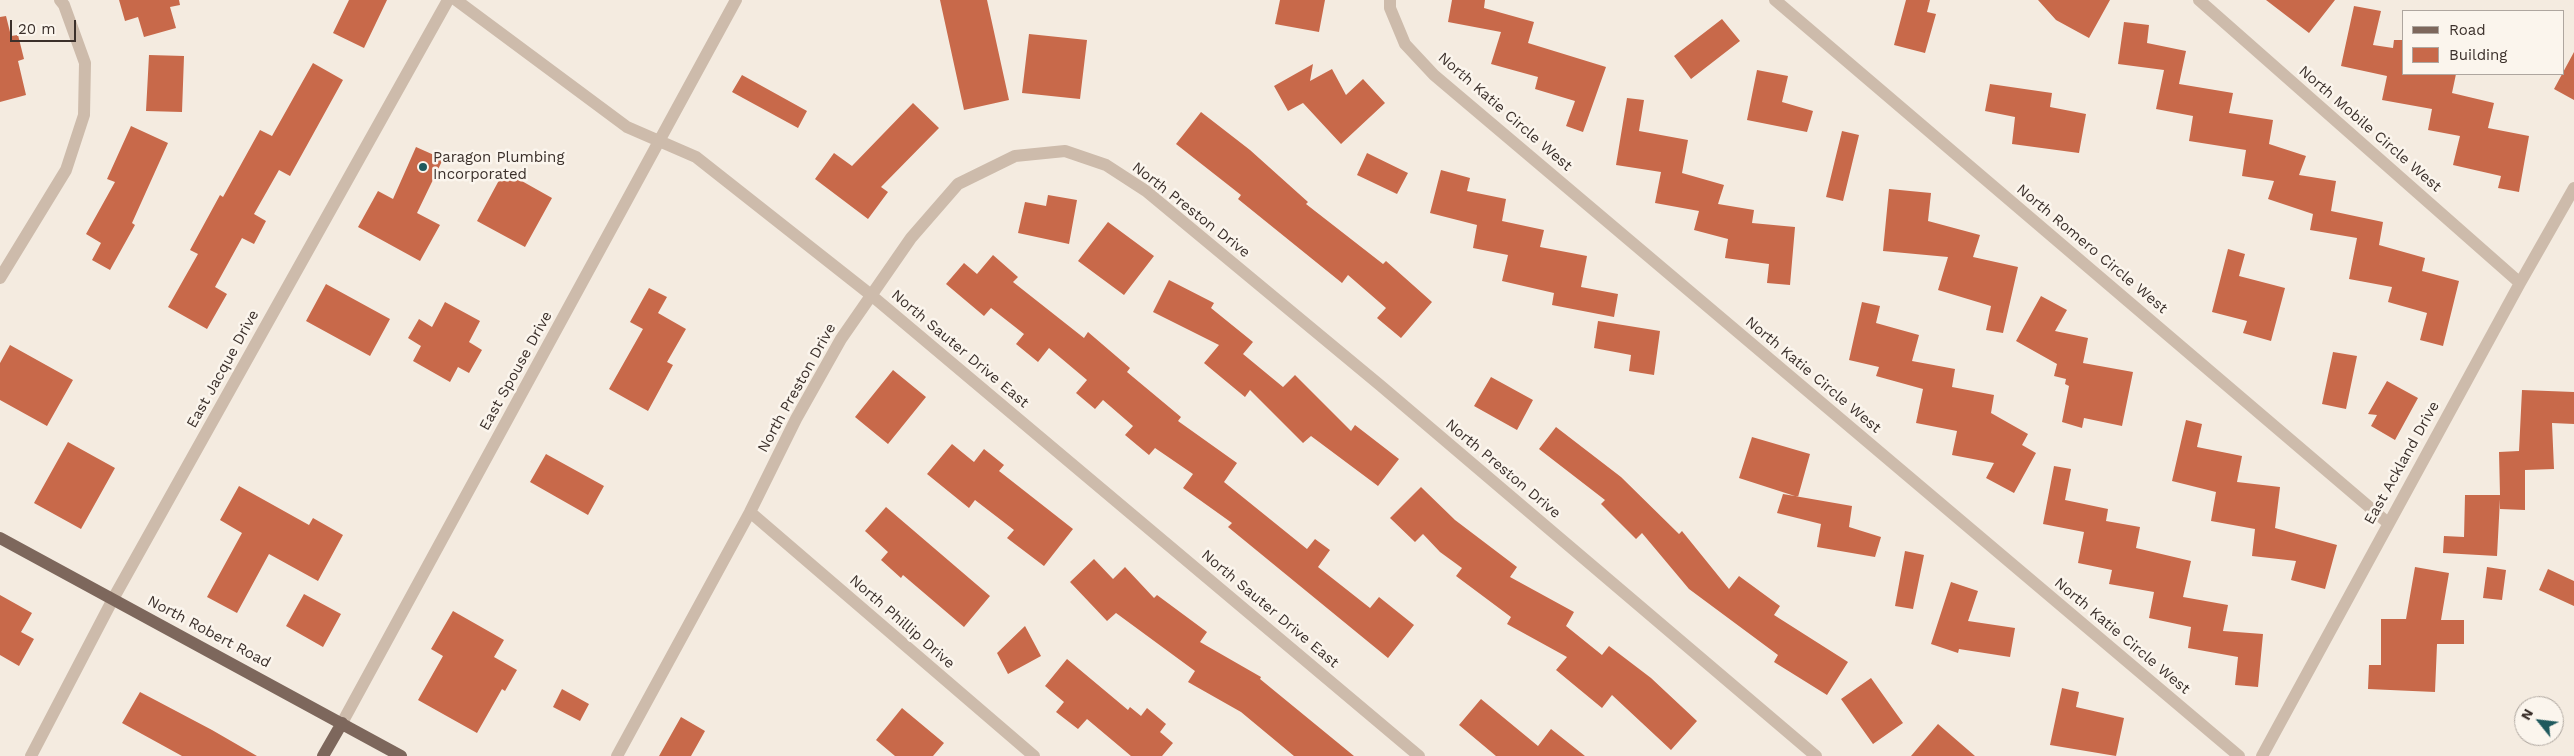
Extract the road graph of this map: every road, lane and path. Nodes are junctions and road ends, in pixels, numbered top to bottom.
1 (60, 0) edge
2 (448, 0) edge
3 (456, 0) edge
4 (736, 0) edge
5 (1390, 0) edge
6 (1775, 0) edge
7 (2199, 0) edge
8 (660, 142) junction
9 (2574, 188) edge
10 (1, 273) edge
11 (2520, 282) junction
12 (870, 295) junction
13 (750, 512) junction
14 (2388, 523) junction
15 (0, 538) edge
16 (113, 599) junction
17 (342, 723) junction
18 (31, 756) edge
19 (323, 756) edge
20 (401, 756) edge
21 (617, 756) edge
22 (1034, 756) edge
23 (1419, 756) edge
24 (1816, 756) edge
25 (2240, 756) edge
26 (2262, 756) edge

1 - 10 street
2 - 16 street, East Jacque Drive
3 - 8 street, North Sauter Drive East
4 - 8 street, East Spouse Drive
5 - 25 street, North Katie Circle West
6 - 14 street, North Romero Circle West
7 - 11 street, North Mobile Circle West
8 - 12 street, North Sauter Drive East
8 - 17 street, East Spouse Drive
9 - 11 street, East Ackland Drive
11 - 14 street, East Ackland Drive
12 - 13 street, North Preston Drive
12 - 23 street, North Sauter Drive East
12 - 24 street, North Preston Drive
13 - 21 street, North Preston Drive
13 - 22 street, North Phillip Drive
14 - 26 street, East Ackland Drive
15 - 16 main road, North Robert Road
16 - 17 main road, North Robert Road
16 - 18 street, East Jacque Drive
17 - 19 main road, East Spouse Drive
17 - 20 main road, North Robert Road

